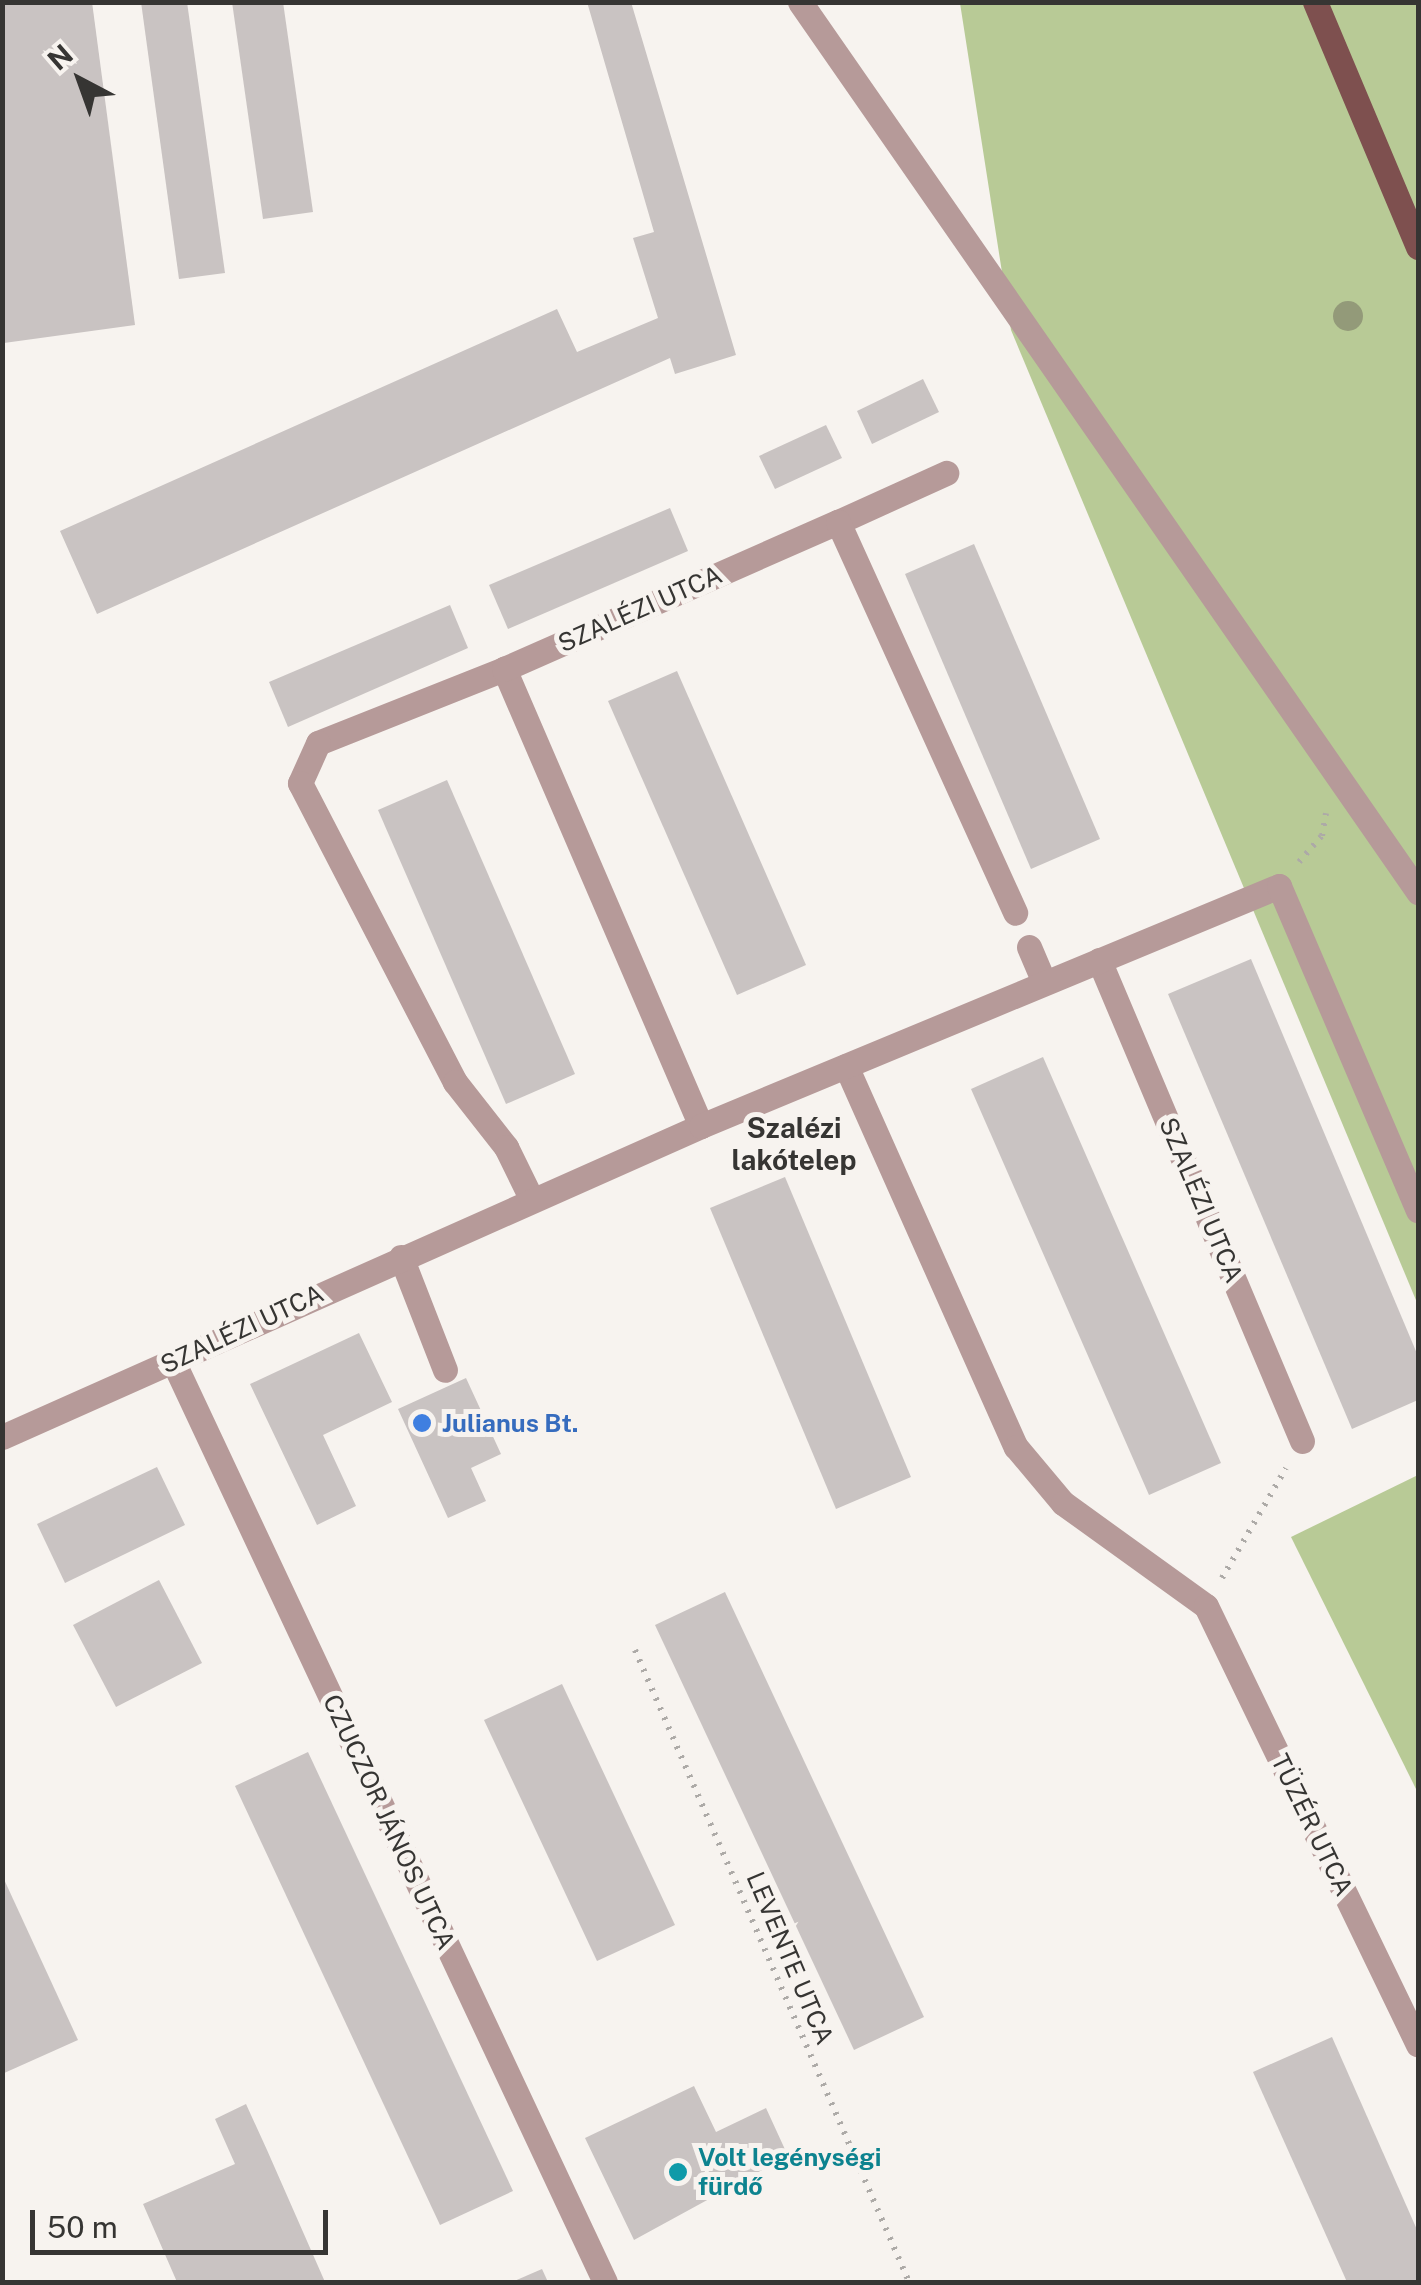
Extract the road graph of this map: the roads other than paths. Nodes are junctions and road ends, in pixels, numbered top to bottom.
1 (800, 2) edge
2 (1314, 2) edge
3 (1418, 248) edge
4 (946, 473) dead end
5 (838, 522) junction
6 (504, 669) junction
7 (1418, 892) edge
8 (1014, 913) dead end
9 (1029, 947) dead end
10 (1099, 960) junction
11 (1044, 982) junction
12 (846, 1066) junction
13 (701, 1126) junction
14 (532, 1200) junction
15 (1418, 1210) edge
16 (400, 1256) junction
17 (173, 1361) junction
18 (445, 1370) dead end
19 (2, 1437) edge
20 (1302, 1441) road end
21 (1418, 2044) edge
22 (605, 2282) edge

1 - 7 street
2 - 3 main road
4 - 5 street, SZALÉZI UTCA
5 - 6 street, SZALÉZI UTCA
5 - 8 street
6 - 13 street
6 - 14 street, SZALÉZI UTCA
9 - 11 street
10 - 11 street, SZALÉZI UTCA
10 - 15 street, SZALÉZI UTCA
10 - 20 street, SZALÉZI UTCA
11 - 12 street, SZALÉZI UTCA
12 - 13 street, SZALÉZI UTCA
12 - 21 street, TÜZÉR UTCA
13 - 14 street, SZALÉZI UTCA
14 - 16 street, SZALÉZI UTCA
16 - 17 street, SZALÉZI UTCA
16 - 18 street
17 - 19 street, SZALÉZI UTCA
17 - 22 street, CZUCZOR JÁNOS UTCA

